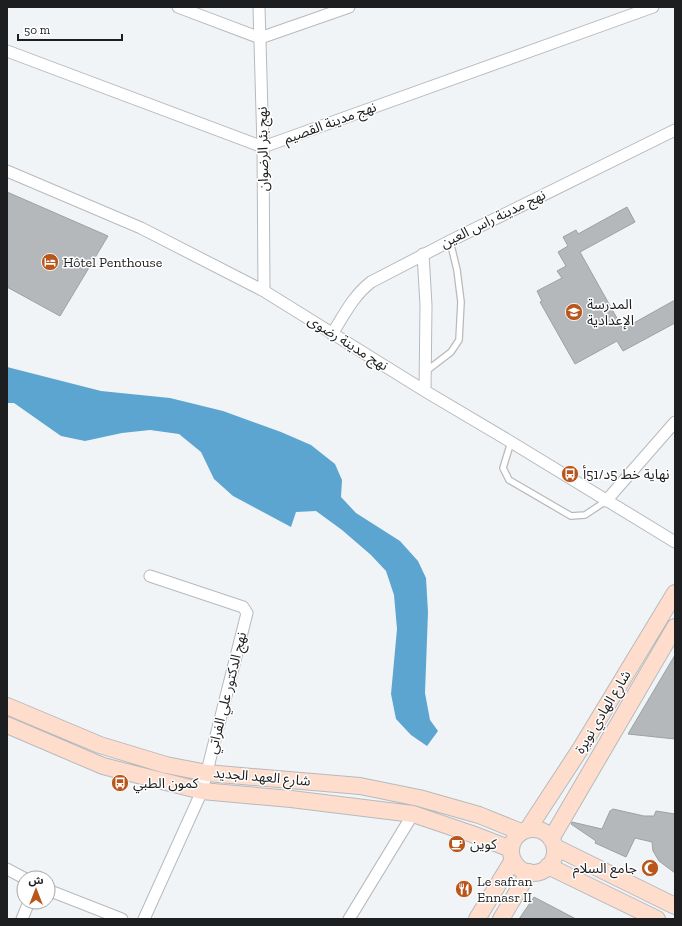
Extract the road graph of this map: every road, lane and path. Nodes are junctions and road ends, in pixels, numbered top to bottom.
1 (178, 7) edge
2 (259, 7) edge
3 (349, 7) edge
4 (653, 7) edge
5 (260, 38) junction
6 (7, 51) edge
7 (675, 130) edge
8 (263, 147) junction
9 (7, 171) edge
10 (450, 241) junction
11 (423, 254) junction
12 (264, 291) junction
13 (332, 334) junction
14 (425, 373) junction
15 (425, 391) junction
16 (675, 422) edge
17 (511, 442) junction
18 (606, 501) junction
19 (675, 542) edge
20 (150, 576) dead end
21 (675, 593) edge
22 (675, 627) edge
23 (7, 706) edge
24 (7, 725) edge
25 (592, 750) junction
26 (207, 773) junction
27 (202, 791) junction
28 (413, 814) junction
29 (524, 830) junction
30 (553, 843) junction
31 (512, 855) junction
32 (548, 866) junction
33 (7, 869) edge
34 (529, 872) junction
35 (16, 874) edge
36 (56, 893) edge
37 (675, 906) edge
38 (122, 919) edge
39 (144, 919) edge
40 (349, 919) edge
41 (477, 919) edge
42 (502, 919) edge
43 (657, 919) edge

1 - 5 street
2 - 5 street, نهج بئر الرضوان
3 - 5 street
4 - 8 street, نهج مدينة القصيم
5 - 8 street, نهج بئر الرضوان
6 - 8 street
7 - 10 street, نهج مدينة راس العين
8 - 12 street, نهج بئر الرضوان
9 - 12 street, نهج مدينة رضوى
10 - 11 street, نهج مدينة راس العين
10 - 14 lane
11 - 13 street, نهج مدينة راس العين
11 - 14 street
12 - 13 street, نهج مدينة رضوى
13 - 15 street, نهج مدينة رضوى
14 - 15 street
15 - 17 street, نهج مدينة رضوى
16 - 18 street
17 - 18 street, نهج مدينة رضوى
17 - 18 lane
18 - 19 street, نهج مدينة رضوى
20 - 26 street, نهج الدكتور علي الفراتي
21 - 25 main road, شارع الهادي نويرة
22 - 25 main road, شارع الهادي نويرة
23 - 26 main road, شارع العهد الجديد
24 - 27 main road, شارع العهد الجديد
25 - 29 main road, شارع الهادي نويرة
25 - 30 main road, شارع الهادي نويرة
26 - 27 street, نهج الدكتور علي الفراتي
26 - 29 main road, شارع العهد الجديد
27 - 28 main road, شارع العهد الجديد
27 - 39 street, نهج الدكتور علي الفراتي
28 - 31 main road, شارع العهد الجديد
28 - 40 street
29 - 30 main road
29 - 31 main road
30 - 32 main road
30 - 37 main road
31 - 34 main road
31 - 41 main road
32 - 34 main road
32 - 43 main road
33 - 35 street
34 - 42 main road
36 - 38 street

